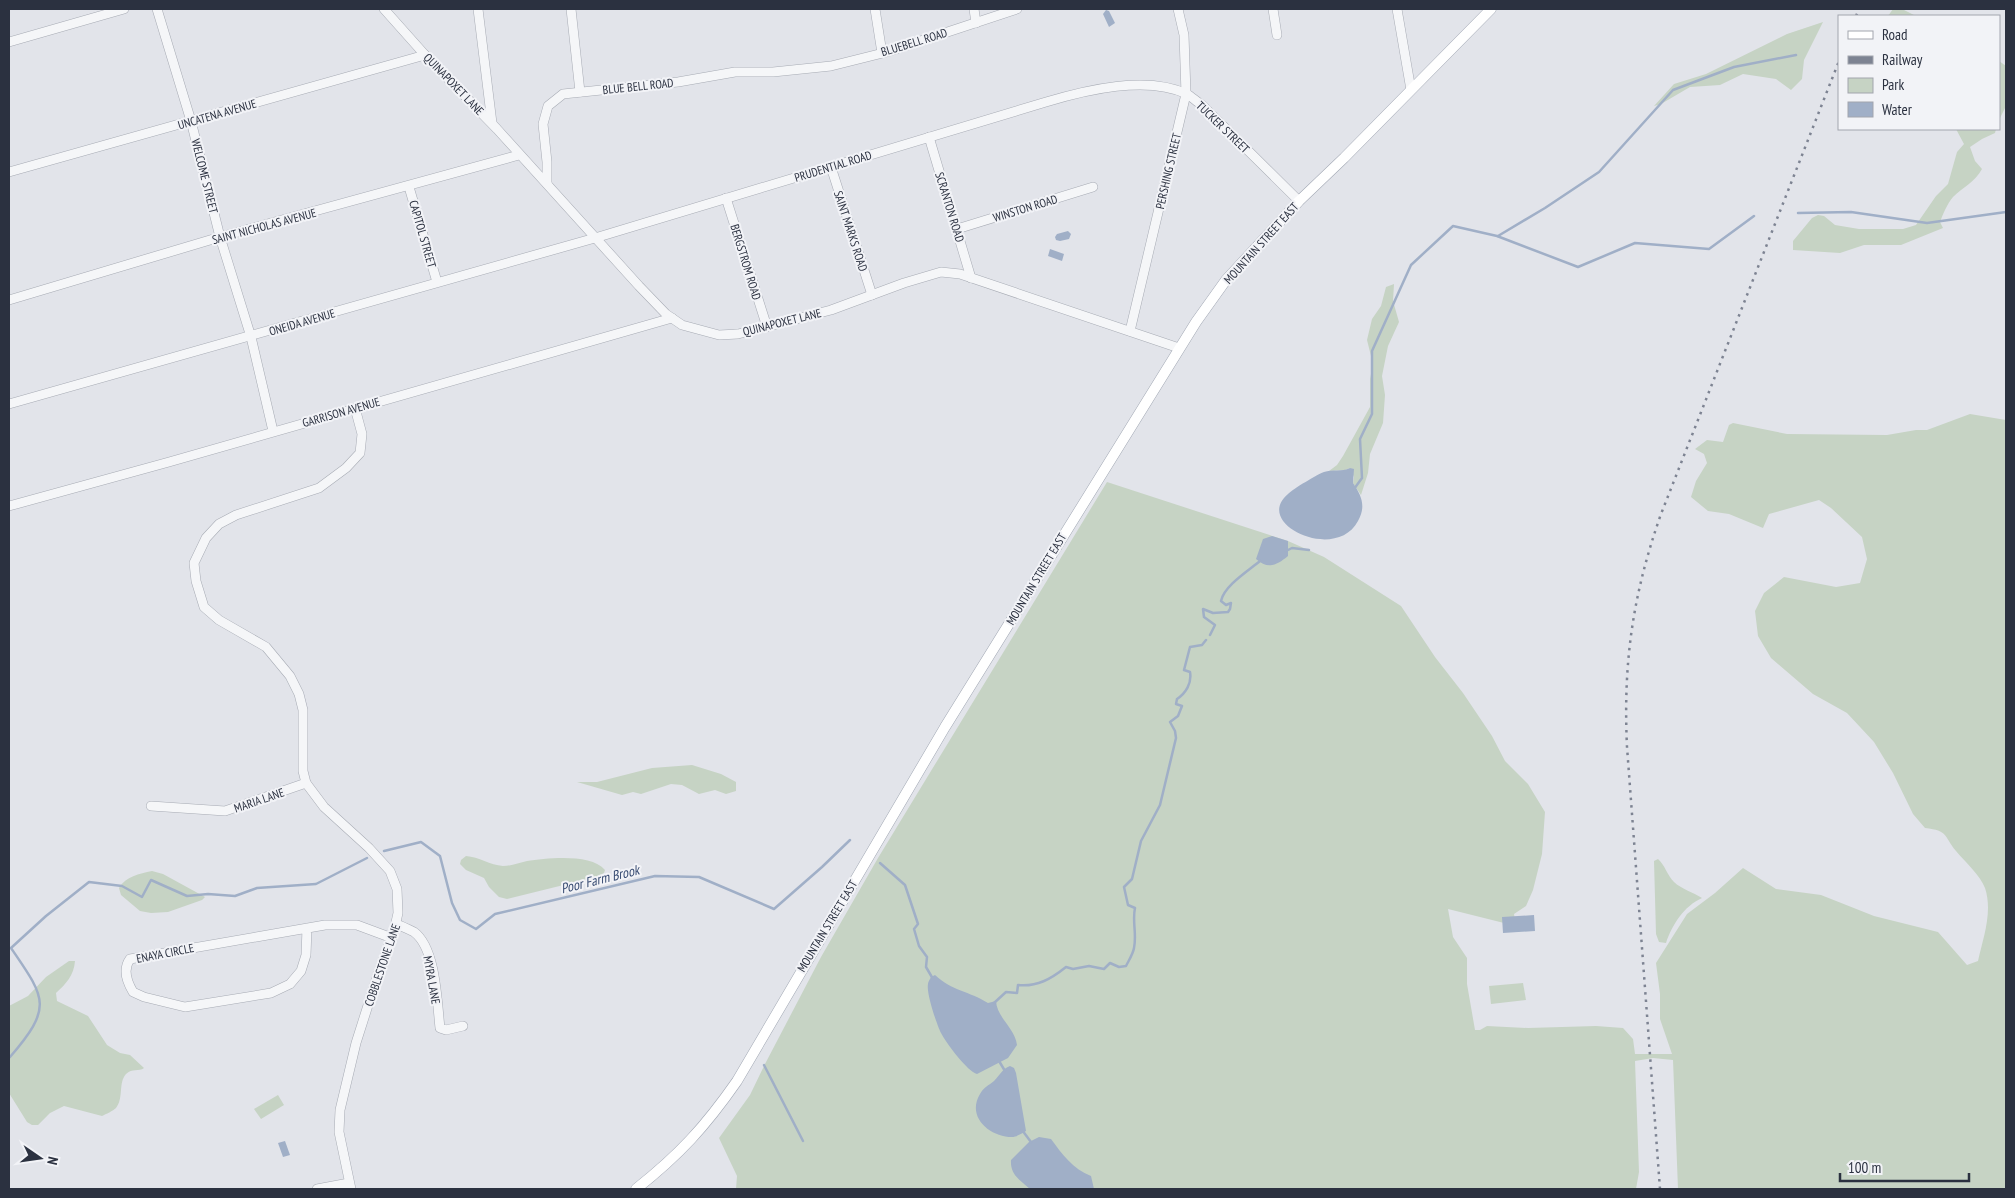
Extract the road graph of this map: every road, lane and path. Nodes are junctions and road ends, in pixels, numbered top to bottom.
1 (124, 9) edge
2 (157, 9) edge
3 (384, 9) edge
4 (478, 9) edge
5 (571, 9) edge
6 (875, 9) edge
7 (974, 9) edge
8 (1017, 9) edge
9 (1178, 9) edge
10 (1272, 9) edge
11 (1397, 9) edge
12 (1491, 9) edge
13 (976, 23) junction
14 (1278, 35) dead end
15 (9, 42) edge
16 (882, 53) junction
17 (425, 55) junction
18 (809, 68) joint
19 (1411, 90) junction
20 (580, 92) junction
21 (1071, 94) joint
22 (1186, 94) junction
23 (191, 121) junction
24 (492, 123) junction
25 (929, 137) junction
26 (520, 155) junction
27 (831, 167) junction
28 (9, 172) edge
29 (547, 183) junction
30 (409, 187) junction
31 (1093, 187) dead end
32 (726, 198) junction
33 (1299, 201) junction
34 (957, 229) junction
35 (220, 238) junction
36 (595, 238) junction
37 (972, 278) junction
38 (437, 282) junction
39 (872, 295) junction
40 (9, 300) edge
41 (672, 318) junction
42 (766, 327) junction
43 (1130, 331) junction
44 (251, 337) junction
45 (1179, 348) junction
46 (9, 404) edge
47 (355, 408) junction
48 (273, 431) junction
49 (9, 506) edge
50 (306, 783) junction
51 (151, 806) dead end
52 (396, 924) junction
53 (306, 928) junction
54 (392, 938) junction
55 (463, 1026) dead end
56 (350, 1186) edge
57 (317, 1189) edge
58 (636, 1189) edge

1 - 15 street
2 - 23 street, WELCOME STREET
3 - 17 street, QUINAPOXET LANE
4 - 24 street
5 - 20 street
6 - 16 street
7 - 13 street
8 - 13 street, BLUEBELL ROAD
9 - 22 street, PERSHING STREET
10 - 14 street
11 - 19 street
12 - 19 main road, MOUNTAIN STREET EAST
13 - 16 street, BLUEBELL ROAD
16 - 18 street, BLUEBELL ROAD
17 - 23 street, UNCATENA AVENUE
17 - 24 street, QUINAPOXET LANE
18 - 20 street, BLUE BELL ROAD
19 - 33 main road, MOUNTAIN STREET EAST
20 - 29 street, BLUE BELL ROAD
21 - 22 street, TUCKER STREET
21 - 25 street, PRUDENTIAL ROAD
22 - 33 street, TUCKER STREET
22 - 43 street, PERSHING STREET
23 - 28 street, UNCATENA AVENUE
23 - 35 street, WELCOME STREET
24 - 26 street, QUINAPOXET LANE
25 - 27 street, PRUDENTIAL ROAD
25 - 34 street, SCRANTON ROAD
26 - 29 street, QUINAPOXET LANE
26 - 30 street, SAINT NICHOLAS AVENUE
27 - 32 street, PRUDENTIAL ROAD
27 - 39 street, SAINT MARKS ROAD
29 - 36 street, QUINAPOXET LANE
30 - 35 street, SAINT NICHOLAS AVENUE
30 - 38 street, CAPITOL STREET
31 - 34 street, WINSTON ROAD
32 - 36 street, PRUDENTIAL ROAD
32 - 42 street, BERGSTROM ROAD
33 - 45 main road, MOUNTAIN STREET EAST
34 - 37 street, SCRANTON ROAD
35 - 40 street, SAINT NICHOLAS AVENUE
35 - 44 street, WELCOME STREET
36 - 38 street, ONEIDA AVENUE
36 - 41 street, QUINAPOXET LANE
37 - 39 street, QUINAPOXET LANE
37 - 43 street, QUINAPOXET LANE
38 - 44 street, ONEIDA AVENUE
39 - 42 street, QUINAPOXET LANE
41 - 42 street, QUINAPOXET LANE
41 - 47 street, GARRISON AVENUE
43 - 45 street, QUINAPOXET LANE
44 - 46 street, ONEIDA AVENUE
44 - 48 street, WELCOME STREET
45 - 58 main road, MOUNTAIN STREET EAST
47 - 48 street, GARRISON AVENUE
47 - 50 street, COBBLESTONE LANE
48 - 49 street, GARRISON AVENUE
50 - 51 street, MARIA LANE
50 - 52 street, COBBLESTONE LANE
52 - 54 street, COBBLESTONE LANE
52 - 55 street, MYRA LANE
53 - 53 street, ENAYA CIRCLE
53 - 54 street, ENAYA CIRCLE
54 - 56 street, COBBLESTONE LANE
56 - 57 street

